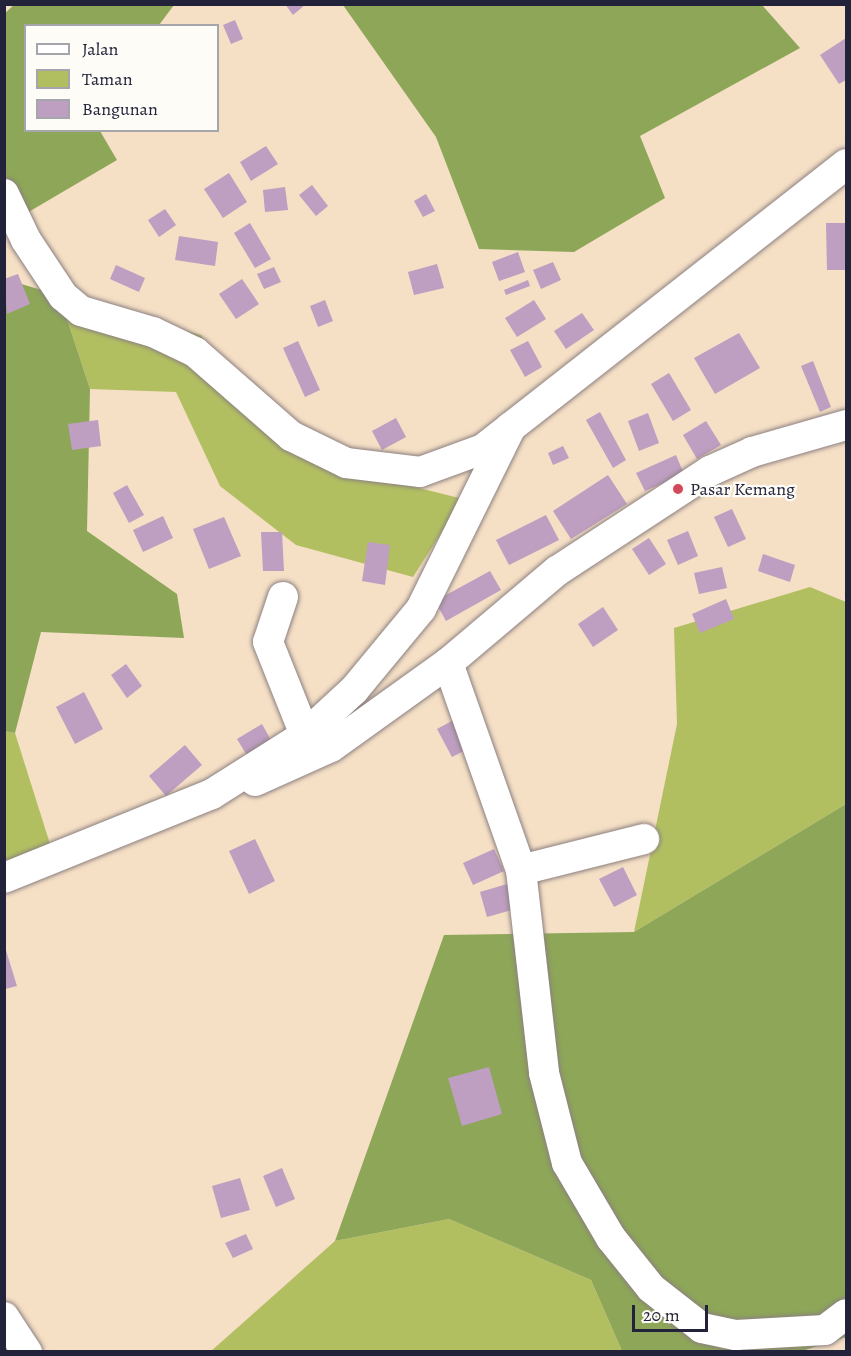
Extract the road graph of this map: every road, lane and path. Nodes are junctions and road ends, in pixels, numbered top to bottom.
1 (846, 164) edge
2 (4, 194) edge
3 (846, 425) edge
4 (511, 427) junction
5 (283, 597) dead end
6 (448, 663) junction
7 (305, 735) junction
8 (212, 794) junction
9 (644, 839) dead end
10 (521, 870) junction
11 (4, 878) edge
12 (846, 1314) edge
13 (4, 1317) edge
14 (27, 1352) edge

1 - 4 street
2 - 4 street
3 - 6 street
4 - 7 street
5 - 7 street
6 - 8 street
6 - 10 street
7 - 8 street
8 - 11 street
9 - 10 street
10 - 12 street
13 - 14 street

